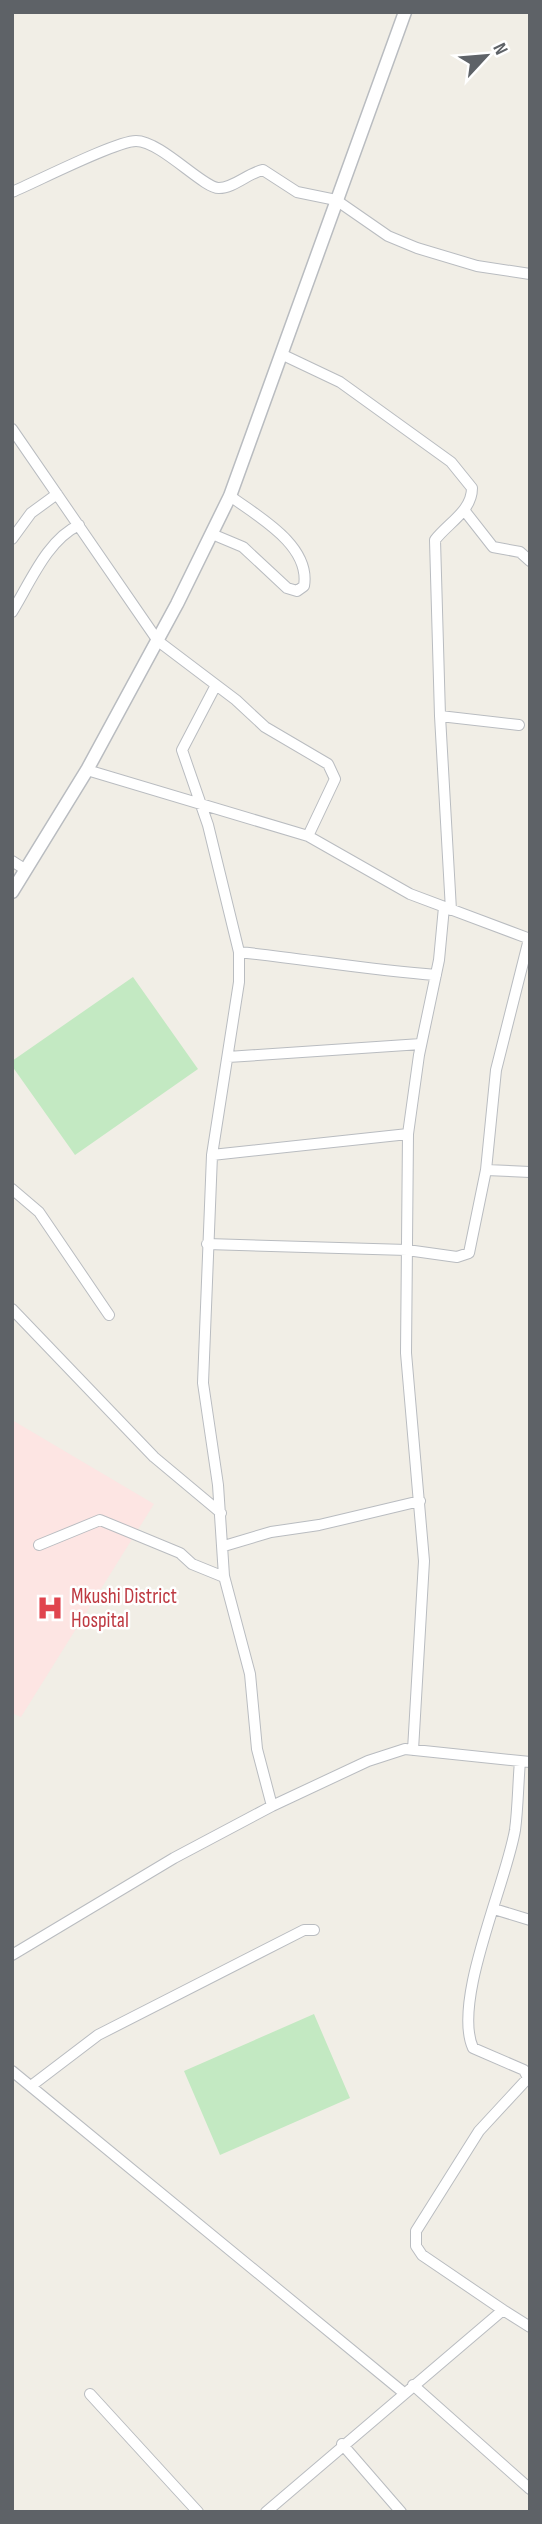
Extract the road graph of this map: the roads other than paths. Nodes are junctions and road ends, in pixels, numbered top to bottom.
1 (405, 12) edge
2 (12, 192) edge
3 (336, 200) junction
4 (530, 274) edge
5 (281, 354) junction
6 (12, 429) edge
7 (57, 494) junction
8 (230, 496) junction
9 (464, 510) junction
10 (79, 525) junction
11 (212, 534) junction
12 (12, 539) edge
13 (530, 561) edge
14 (12, 612) edge
15 (158, 640) junction
16 (216, 685) junction
17 (440, 716) junction
18 (519, 725) dead end
19 (87, 770) junction
20 (199, 805) junction
21 (308, 836) junction
22 (12, 861) edge
23 (26, 870) junction
24 (12, 892) edge
25 (447, 908) junction
26 (529, 939) edge
27 (239, 952) junction
28 (436, 975) junction
29 (421, 1044) junction
30 (228, 1056) junction
31 (408, 1134) junction
32 (212, 1155) junction
33 (486, 1170) junction
34 (530, 1172) edge
35 (12, 1189) edge
36 (207, 1244) junction
37 (408, 1250) junction
38 (12, 1309) edge
39 (109, 1315) dead end
40 (419, 1501) junction
41 (221, 1513) junction
42 (39, 1545) dead end
43 (224, 1546) junction
44 (224, 1577) junction
45 (413, 1750) junction
46 (527, 1761) edge
47 (272, 1806) junction
48 (494, 1909) junction
49 (530, 1920) edge
50 (313, 1930) dead end
51 (12, 1955) edge
52 (12, 2071) edge
53 (31, 2086) junction
54 (503, 2310) junction
55 (530, 2327) edge
56 (413, 2385) junction
57 (404, 2393) junction
58 (90, 2394) dead end
59 (342, 2444) junction
60 (530, 2489) edge
61 (198, 2512) edge
62 (266, 2512) edge
63 (401, 2512) edge

1 - 3 street
2 - 3 street
3 - 4 street
3 - 5 street
5 - 8 street
5 - 9 street
6 - 7 street
7 - 10 street
7 - 12 street
8 - 11 street
8 - 11 street
9 - 13 street
9 - 17 street
10 - 14 street
10 - 15 street
11 - 15 street
15 - 16 street
15 - 19 street
16 - 20 street
16 - 21 street
17 - 18 street
17 - 25 street
19 - 20 street
19 - 23 street
20 - 21 street
20 - 27 street
21 - 25 street
22 - 23 street
23 - 24 street
25 - 26 street
25 - 28 street
26 - 33 street
27 - 28 street
27 - 30 street
28 - 29 street
29 - 30 street
29 - 31 street
30 - 32 street
31 - 32 street
31 - 37 street
32 - 36 street
33 - 34 street
33 - 37 street
35 - 39 street
36 - 37 street
36 - 41 street
37 - 40 street
38 - 41 street
40 - 43 street
40 - 45 street
41 - 43 street
42 - 44 street
43 - 44 street
44 - 47 street
45 - 46 street
45 - 47 street
46 - 48 street
47 - 51 street
48 - 49 street
48 - 54 street
50 - 53 street
52 - 53 street
53 - 57 street
54 - 55 street
54 - 56 street
56 - 57 street
56 - 60 street
57 - 59 street
58 - 61 street
59 - 62 street
59 - 63 street

